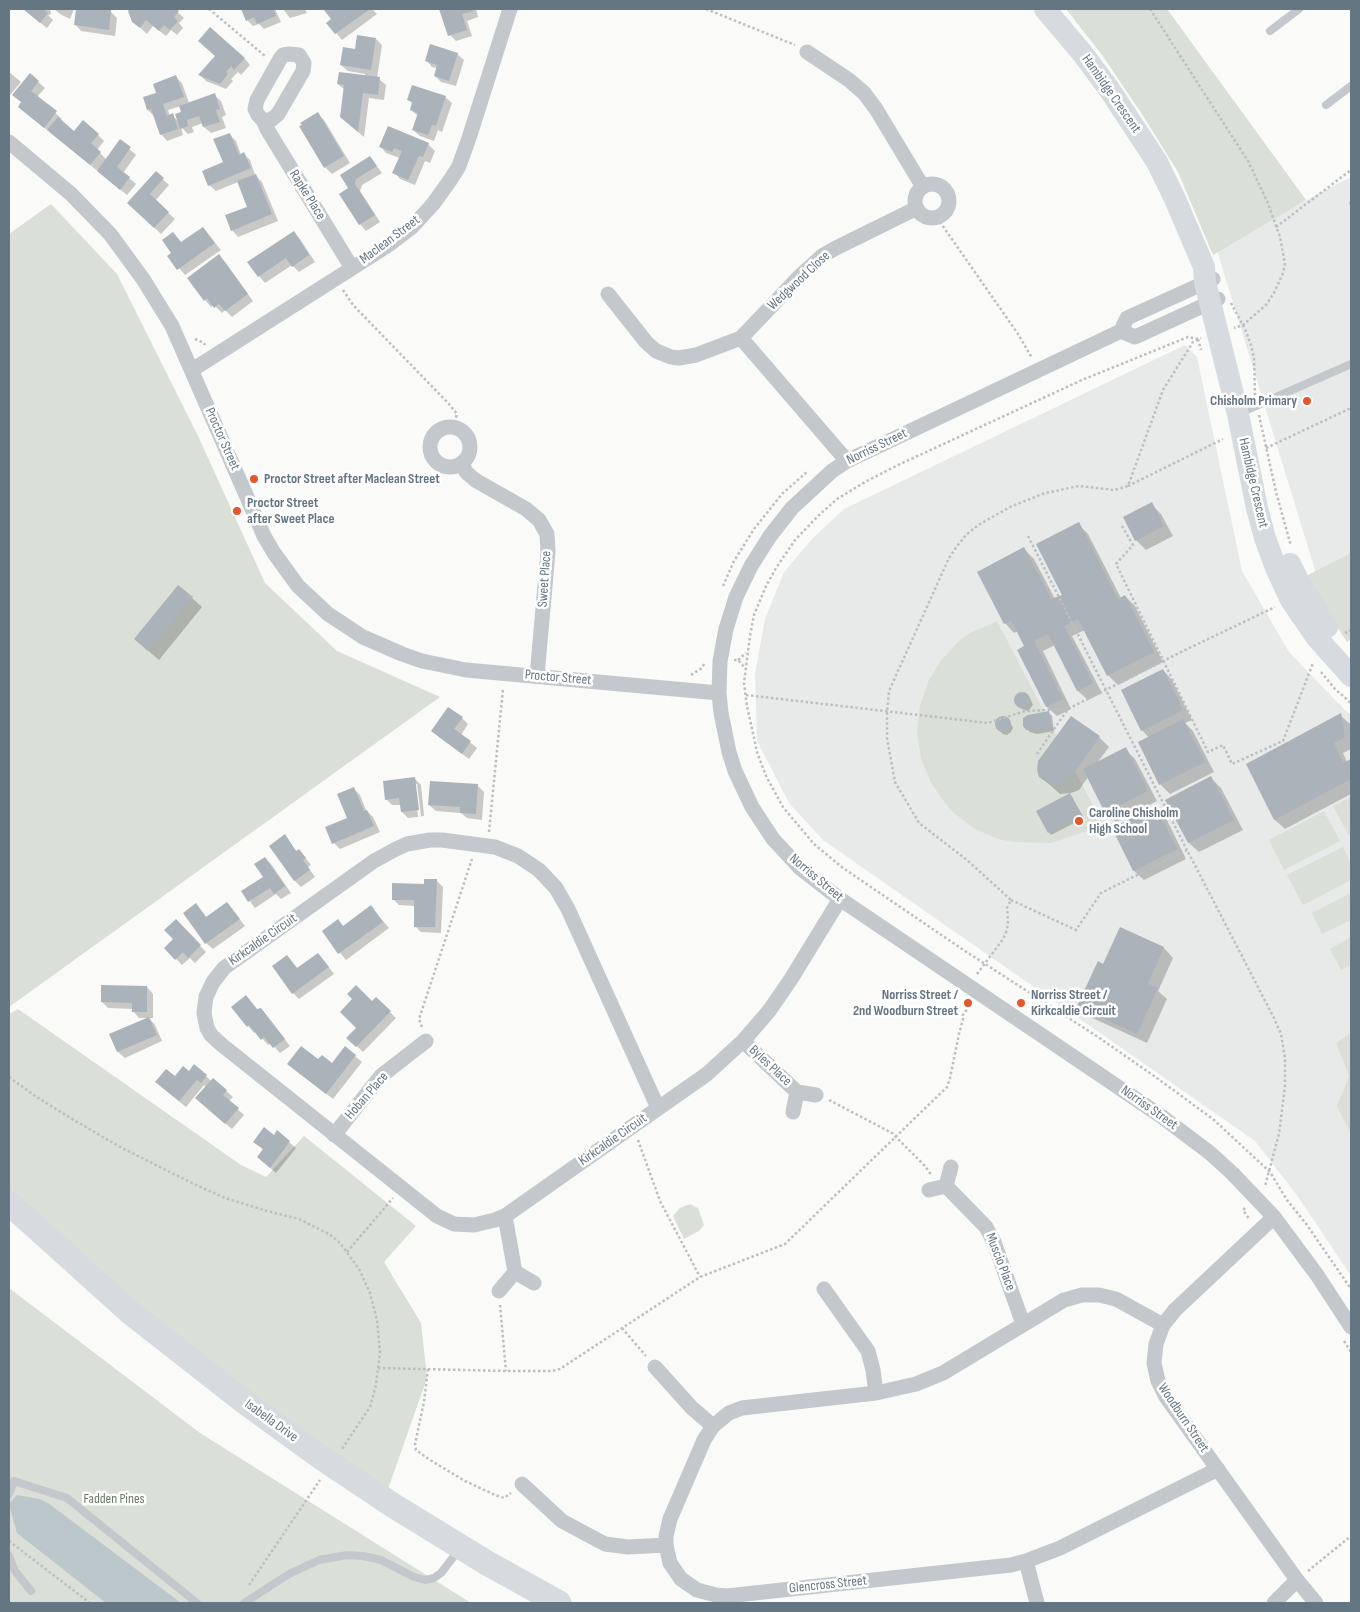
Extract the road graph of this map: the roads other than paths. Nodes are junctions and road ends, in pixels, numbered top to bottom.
1 (510, 9) edge
2 (1045, 9) edge
3 (1299, 9) edge
4 (1270, 31) dead end
5 (807, 52) road end
6 (1351, 86) edge
7 (1326, 105) dead end
8 (263, 120) junction
9 (10, 146) edge
10 (924, 187) junction
11 (917, 208) junction
12 (352, 268) junction
13 (1214, 287) junction
14 (608, 294) dead end
15 (1122, 331) junction
16 (742, 338) junction
17 (1351, 364) edge
18 (192, 370) junction
19 (1248, 410) junction
20 (847, 460) junction
21 (462, 463) junction
22 (1351, 656) edge
23 (537, 676) junction
24 (1351, 676) edge
25 (719, 693) junction
26 (840, 899) junction
27 (426, 1041) road end
28 (743, 1041) junction
29 (797, 1092) junction
30 (816, 1095) road end
31 (658, 1108) junction
32 (792, 1112) dead end
33 (334, 1135) junction
34 (951, 1167) dead end
35 (9, 1203) edge
36 (505, 1216) junction
37 (1274, 1217) junction
38 (515, 1272) junction
39 (534, 1283) dead end
40 (824, 1289) dead end
41 (499, 1291) road end
42 (1023, 1324) junction
43 (1163, 1325) junction
44 (1351, 1327) edge
45 (655, 1367) road end
46 (876, 1393) junction
47 (712, 1426) junction
48 (1218, 1469) junction
49 (11, 1479) edge
50 (522, 1484) road end
51 (9, 1494) edge
52 (666, 1544) junction
53 (461, 1547) junction
54 (9, 1556) edge
55 (1026, 1561) junction
56 (1297, 1580) junction
57 (32, 1591) dead end
58 (197, 1603) edge
59 (244, 1603) edge
60 (559, 1603) edge
61 (1037, 1603) edge
62 (1274, 1603) edge
63 (1316, 1603) edge

1 - 12 street, Maclean Street
2 - 13 street, Hambidge Crescent
3 - 4 lane
5 - 10 street
6 - 7 lane
8 - 8 street, Rapke Place
8 - 12 street, Rapke Place
9 - 18 street, Proctor Street
10 - 11 street
10 - 11 street
11 - 16 street, Wedgwood Close
12 - 18 street, Maclean Street
13 - 15 street, Norriss Street
13 - 15 street, Norriss Street
13 - 19 street, Hambidge Crescent
14 - 16 street, Wedgwood Close
15 - 20 street, Norriss Street
16 - 20 street
17 - 19 lane
18 - 23 street, Proctor Street
19 - 22 street, Hambidge Crescent
19 - 24 street, Hambidge Crescent
20 - 25 street, Norriss Street
21 - 21 street
21 - 23 street, Sweet Place
23 - 25 street, Proctor Street
25 - 26 street, Norriss Street
26 - 28 street, Kirkcaldie Circuit
26 - 37 street, Norriss Street
27 - 33 street, Hoban Place
28 - 29 street, Byles Place
28 - 31 street, Kirkcaldie Circuit
29 - 30 street, Byles Place
29 - 32 street, Byles Place
31 - 33 street, Kirkcaldie Circuit
31 - 36 street, Kirkcaldie Circuit
33 - 36 street, Kirkcaldie Circuit
34 - 42 street, Muscio Place
35 - 53 main road, Isabella Drive
36 - 38 street
37 - 43 street, Woodburn Street
37 - 44 street, Norriss Street
38 - 39 street
38 - 41 street
40 - 46 street
42 - 43 street, Glencross Street
42 - 46 street, Glencross Street
43 - 48 street, Woodburn Street
45 - 47 street
46 - 47 street, Glencross Street
47 - 52 street, Glencross Street
48 - 55 street, Glencross Street
48 - 56 street, Woodburn Street
49 - 51 lane
49 - 58 lane
50 - 52 street
52 - 55 street, Glencross Street
53 - 59 lane
53 - 60 main road, Isabella Drive
54 - 57 lane
55 - 61 street
56 - 62 street
56 - 63 street, Woodburn Street

